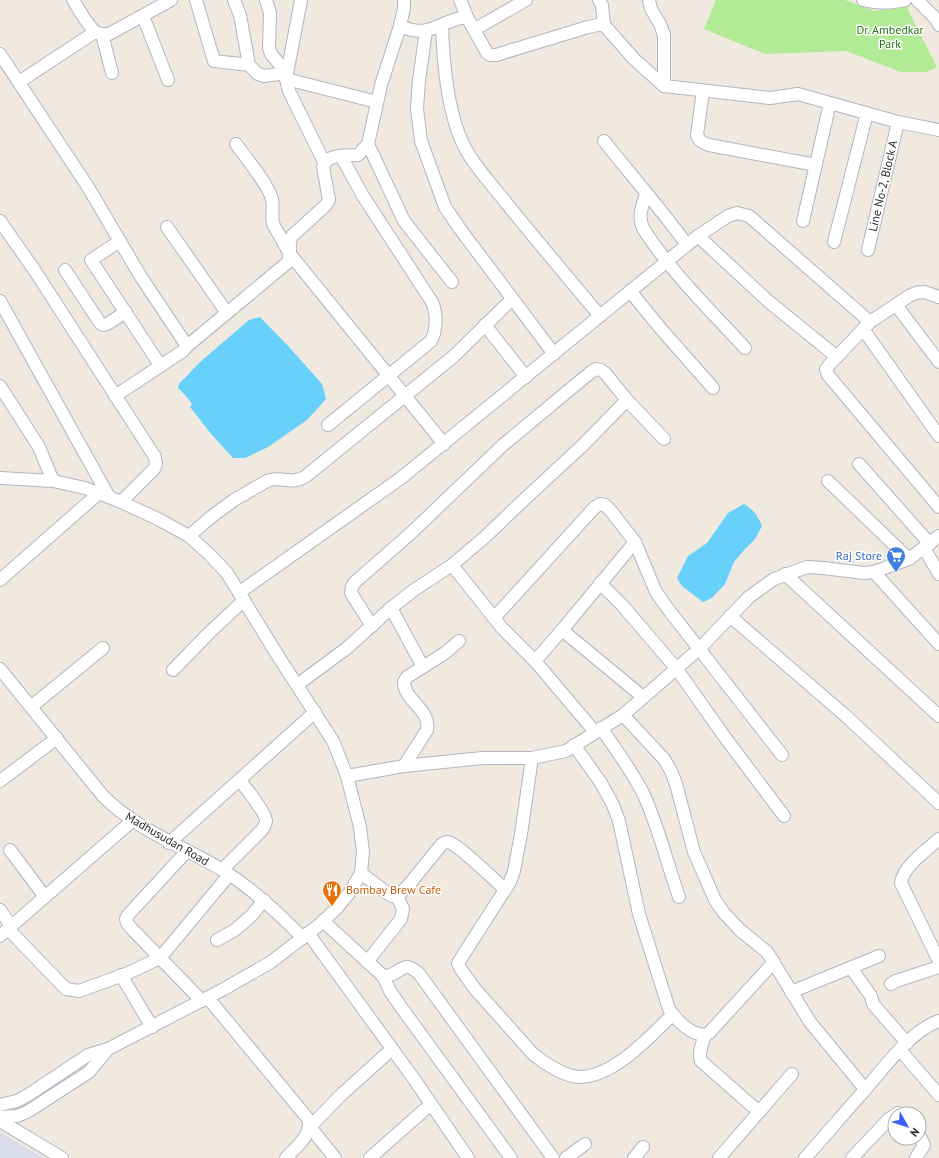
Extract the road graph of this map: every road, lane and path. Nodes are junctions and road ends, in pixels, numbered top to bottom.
1 (73, 0) edge
2 (171, 0) edge
3 (196, 0) edge
4 (234, 0) edge
5 (266, 0) edge
6 (301, 0) edge
7 (404, 0) edge
8 (460, 0) edge
9 (526, 0) edge
10 (599, 0) edge
11 (649, 0) edge
12 (863, 0) edge
13 (905, 0) edge
14 (917, 0) edge
15 (143, 16) junction
16 (938, 20) edge
17 (472, 24) junction
18 (442, 25) junction
19 (400, 26) junction
20 (604, 26) junction
21 (426, 31) junction
22 (98, 33) junction
23 (0, 54) edge
24 (249, 65) junction
25 (112, 73) dead end
26 (287, 76) junction
27 (168, 80) dead end
28 (19, 82) junction
29 (664, 86) junction
30 (703, 91) junction
31 (378, 102) junction
32 (830, 103) junction
33 (867, 113) junction
34 (898, 122) junction
35 (939, 130) edge
36 (604, 141) dead end
37 (236, 144) dead end
38 (368, 144) junction
39 (341, 156) junction
40 (324, 162) junction
41 (816, 165) junction
42 (646, 194) junction
43 (0, 221) edge
44 (803, 221) dead end
45 (167, 227) dead end
46 (698, 236) junction
47 (120, 241) junction
48 (834, 242) dead end
49 (687, 245) junction
50 (868, 250) dead end
51 (290, 254) junction
52 (667, 261) junction
53 (65, 270) dead end
54 (452, 282) dead end
55 (630, 291) junction
56 (939, 297) edge
57 (512, 299) junction
58 (0, 301) edge
59 (896, 305) junction
60 (126, 312) junction
61 (227, 313) junction
62 (600, 316) junction
63 (485, 325) junction
64 (866, 326) junction
65 (186, 347) junction
66 (745, 348) dead end
67 (554, 354) junction
68 (837, 357) junction
69 (939, 362) edge
70 (160, 365) junction
71 (389, 376) junction
72 (526, 377) junction
73 (0, 386) edge
74 (713, 388) dead end
75 (115, 396) junction
76 (405, 396) junction
77 (627, 400) junction
78 (328, 425) dead end
79 (939, 436) edge
80 (664, 439) dead end
81 (444, 444) junction
82 (859, 464) dead end
83 (0, 478) edge
84 (53, 481) junction
85 (828, 481) dead end
86 (104, 495) junction
87 (121, 502) junction
88 (939, 507) edge
89 (189, 536) junction
90 (635, 542) junction
91 (931, 543) edge
92 (909, 559) junction
93 (452, 565) junction
94 (874, 572) junction
95 (785, 574) junction
96 (939, 574) edge
97 (0, 580) edge
98 (600, 583) junction
99 (242, 596) junction
100 (391, 608) junction
101 (730, 616) junction
102 (494, 618) junction
103 (372, 626) junction
104 (562, 630) junction
105 (459, 641) dead end
106 (939, 644) edge
107 (103, 648) dead end
108 (699, 649) junction
109 (535, 661) junction
110 (423, 667) junction
111 (676, 668) junction
112 (0, 669) edge
113 (173, 670) dead end
114 (298, 685) junction
115 (643, 697) junction
116 (32, 706) junction
117 (315, 712) junction
118 (623, 714) junction
119 (939, 716) edge
120 (598, 730) junction
121 (57, 738) junction
122 (574, 745) junction
123 (782, 755) dead end
124 (532, 758) junction
125 (404, 766) junction
126 (346, 776) junction
127 (240, 780) junction
128 (0, 781) edge
129 (939, 804) edge
130 (784, 816) dead end
131 (132, 821) junction
132 (939, 839) edge
133 (170, 843) junction
134 (10, 850) dead end
135 (187, 851) junction
136 (226, 872) junction
137 (361, 873) junction
138 (505, 889) junction
139 (397, 896) junction
140 (45, 897) junction
141 (678, 897) dead end
142 (264, 900) junction
143 (0, 910) edge
144 (323, 921) junction
145 (6, 930) edge
146 (305, 936) junction
147 (217, 940) dead end
148 (879, 956) dead end
149 (160, 958) junction
150 (939, 961) edge
151 (367, 962) junction
152 (774, 962) junction
153 (939, 967) edge
154 (851, 968) junction
155 (121, 976) junction
156 (383, 976) junction
157 (891, 984) dead end
158 (792, 992) junction
159 (205, 1000) junction
160 (672, 1015) junction
161 (937, 1024) edge
162 (152, 1027) junction
163 (705, 1035) junction
164 (904, 1047) junction
165 (108, 1049) junction
166 (392, 1049) junction
167 (792, 1074) dead end
168 (865, 1089) junction
169 (939, 1095) edge
170 (431, 1104) junction
171 (0, 1105) edge
172 (759, 1112) junction
173 (0, 1116) edge
174 (887, 1121) edge
175 (0, 1122) edge
176 (310, 1128) junction
177 (585, 1144) dead end
178 (923, 1146) edge
179 (643, 1147) dead end
180 (62, 1158) edge
181 (286, 1158) edge
182 (335, 1158) edge
183 (370, 1158) edge
184 (468, 1158) edge
185 (511, 1158) edge
186 (553, 1158) edge
187 (566, 1158) edge
188 (634, 1158) edge
189 (719, 1158) edge
190 (806, 1158) edge
191 (852, 1158) edge
192 (916, 1158) edge

1 - 22 street
2 - 15 street
3 - 24 street
4 - 24 street
5 - 26 street
6 - 26 street
7 - 19 street
8 - 17 street
9 - 17 street
10 - 20 street
11 - 29 street
12 - 13 street
14 - 16 street
15 - 22 street
15 - 27 street
17 - 18 street
17 - 20 street
18 - 21 street
18 - 62 street
19 - 21 street
19 - 31 street
20 - 29 street
21 - 57 street
22 - 25 street
22 - 28 street
23 - 28 street
24 - 26 street
26 - 31 street
26 - 40 street
28 - 47 street
29 - 30 street
30 - 32 street
30 - 41 street
31 - 38 street
32 - 33 street
32 - 41 street
33 - 34 street
33 - 48 street
34 - 35 street
34 - 50 street, Line No-2, Block A
36 - 42 street
37 - 51 street
38 - 39 street
38 - 54 street
39 - 40 street
39 - 71 street
40 - 51 street
41 - 44 street
42 - 49 street
42 - 52 street
43 - 75 street
45 - 61 street
46 - 49 street
46 - 64 street
46 - 68 street
47 - 60 street
47 - 65 street
49 - 52 street
51 - 61 street
51 - 71 street
52 - 55 street
52 - 66 street
53 - 60 street
55 - 62 street
55 - 74 street
56 - 59 street
57 - 63 street
57 - 67 street
58 - 86 street
59 - 64 street
59 - 69 street
60 - 70 street
61 - 65 street
62 - 67 street
63 - 72 street
63 - 76 street
64 - 68 street
64 - 79 street
65 - 70 street
67 - 72 street
68 - 88 street
70 - 75 street
71 - 76 street
71 - 78 street
72 - 81 street
73 - 84 street
75 - 87 street
76 - 81 street
76 - 89 street
77 - 80 street
77 - 93 street
77 - 103 street
81 - 99 street
82 - 91 street
83 - 84 street
84 - 86 street
85 - 92 street
86 - 87 street
86 - 97 street
87 - 89 street
89 - 99 street
90 - 98 street
90 - 102 street
90 - 108 street
91 - 92 street
91 - 96 street
92 - 94 street
93 - 100 street
93 - 102 street
94 - 95 street
94 - 106 street
95 - 101 street
95 - 119 street
98 - 104 street
98 - 111 street
99 - 113 street
99 - 114 street
100 - 103 street
100 - 110 street
101 - 108 street
101 - 129 street
102 - 109 street
103 - 114 street
104 - 109 street
104 - 115 street
105 - 110 street
107 - 116 street
108 - 111 street
108 - 123 street
109 - 120 street
110 - 125 street
111 - 115 street
111 - 130 street
112 - 116 street, Madhusudan Road
114 - 117 street
115 - 118 street
116 - 121 street, Madhusudan Road
117 - 126 street
117 - 127 street
118 - 120 street
118 - 152 street
120 - 122 street
120 - 141 street
121 - 128 street
121 - 131 street, Madhusudan Road
122 - 124 street
122 - 160 street
124 - 125 street
124 - 138 street
125 - 126 street
126 - 137 street
127 - 133 street
127 - 136 street
131 - 133 street, Madhusudan Road
131 - 140 street
132 - 150 street
133 - 135 street, Madhusudan Road
134 - 140 street
135 - 136 street, Madhusudan Road
135 - 149 street
136 - 142 street, Madhusudan Road
136 - 149 street
137 - 139 street
137 - 144 street
138 - 139 street
138 - 160 street
139 - 151 street
140 - 145 street
142 - 146 street, Madhusudan Road
142 - 147 street
143 - 145 street
144 - 146 street
144 - 151 street
145 - 155 street
146 - 159 street
146 - 166 street, Madhusudan Road
148 - 154 street
149 - 155 street
149 - 159 street
151 - 156 street
152 - 158 street
152 - 163 street
153 - 157 street
154 - 158 street
154 - 164 street
155 - 162 street
156 - 185 street
156 - 186 street
158 - 168 street
159 - 162 street
159 - 176 street
160 - 163 street
161 - 164 street
162 - 165 street
163 - 172 street
164 - 168 street
164 - 169 street
165 - 171 street
165 - 173 street
166 - 170 street, Madhusudan Road
166 - 176 street
167 - 172 street
168 - 190 street
170 - 183 street
170 - 184 street, Madhusudan Road
172 - 189 street
174 - 191 street
175 - 180 street
176 - 181 street
176 - 182 street
177 - 187 street
178 - 192 street
179 - 188 street

